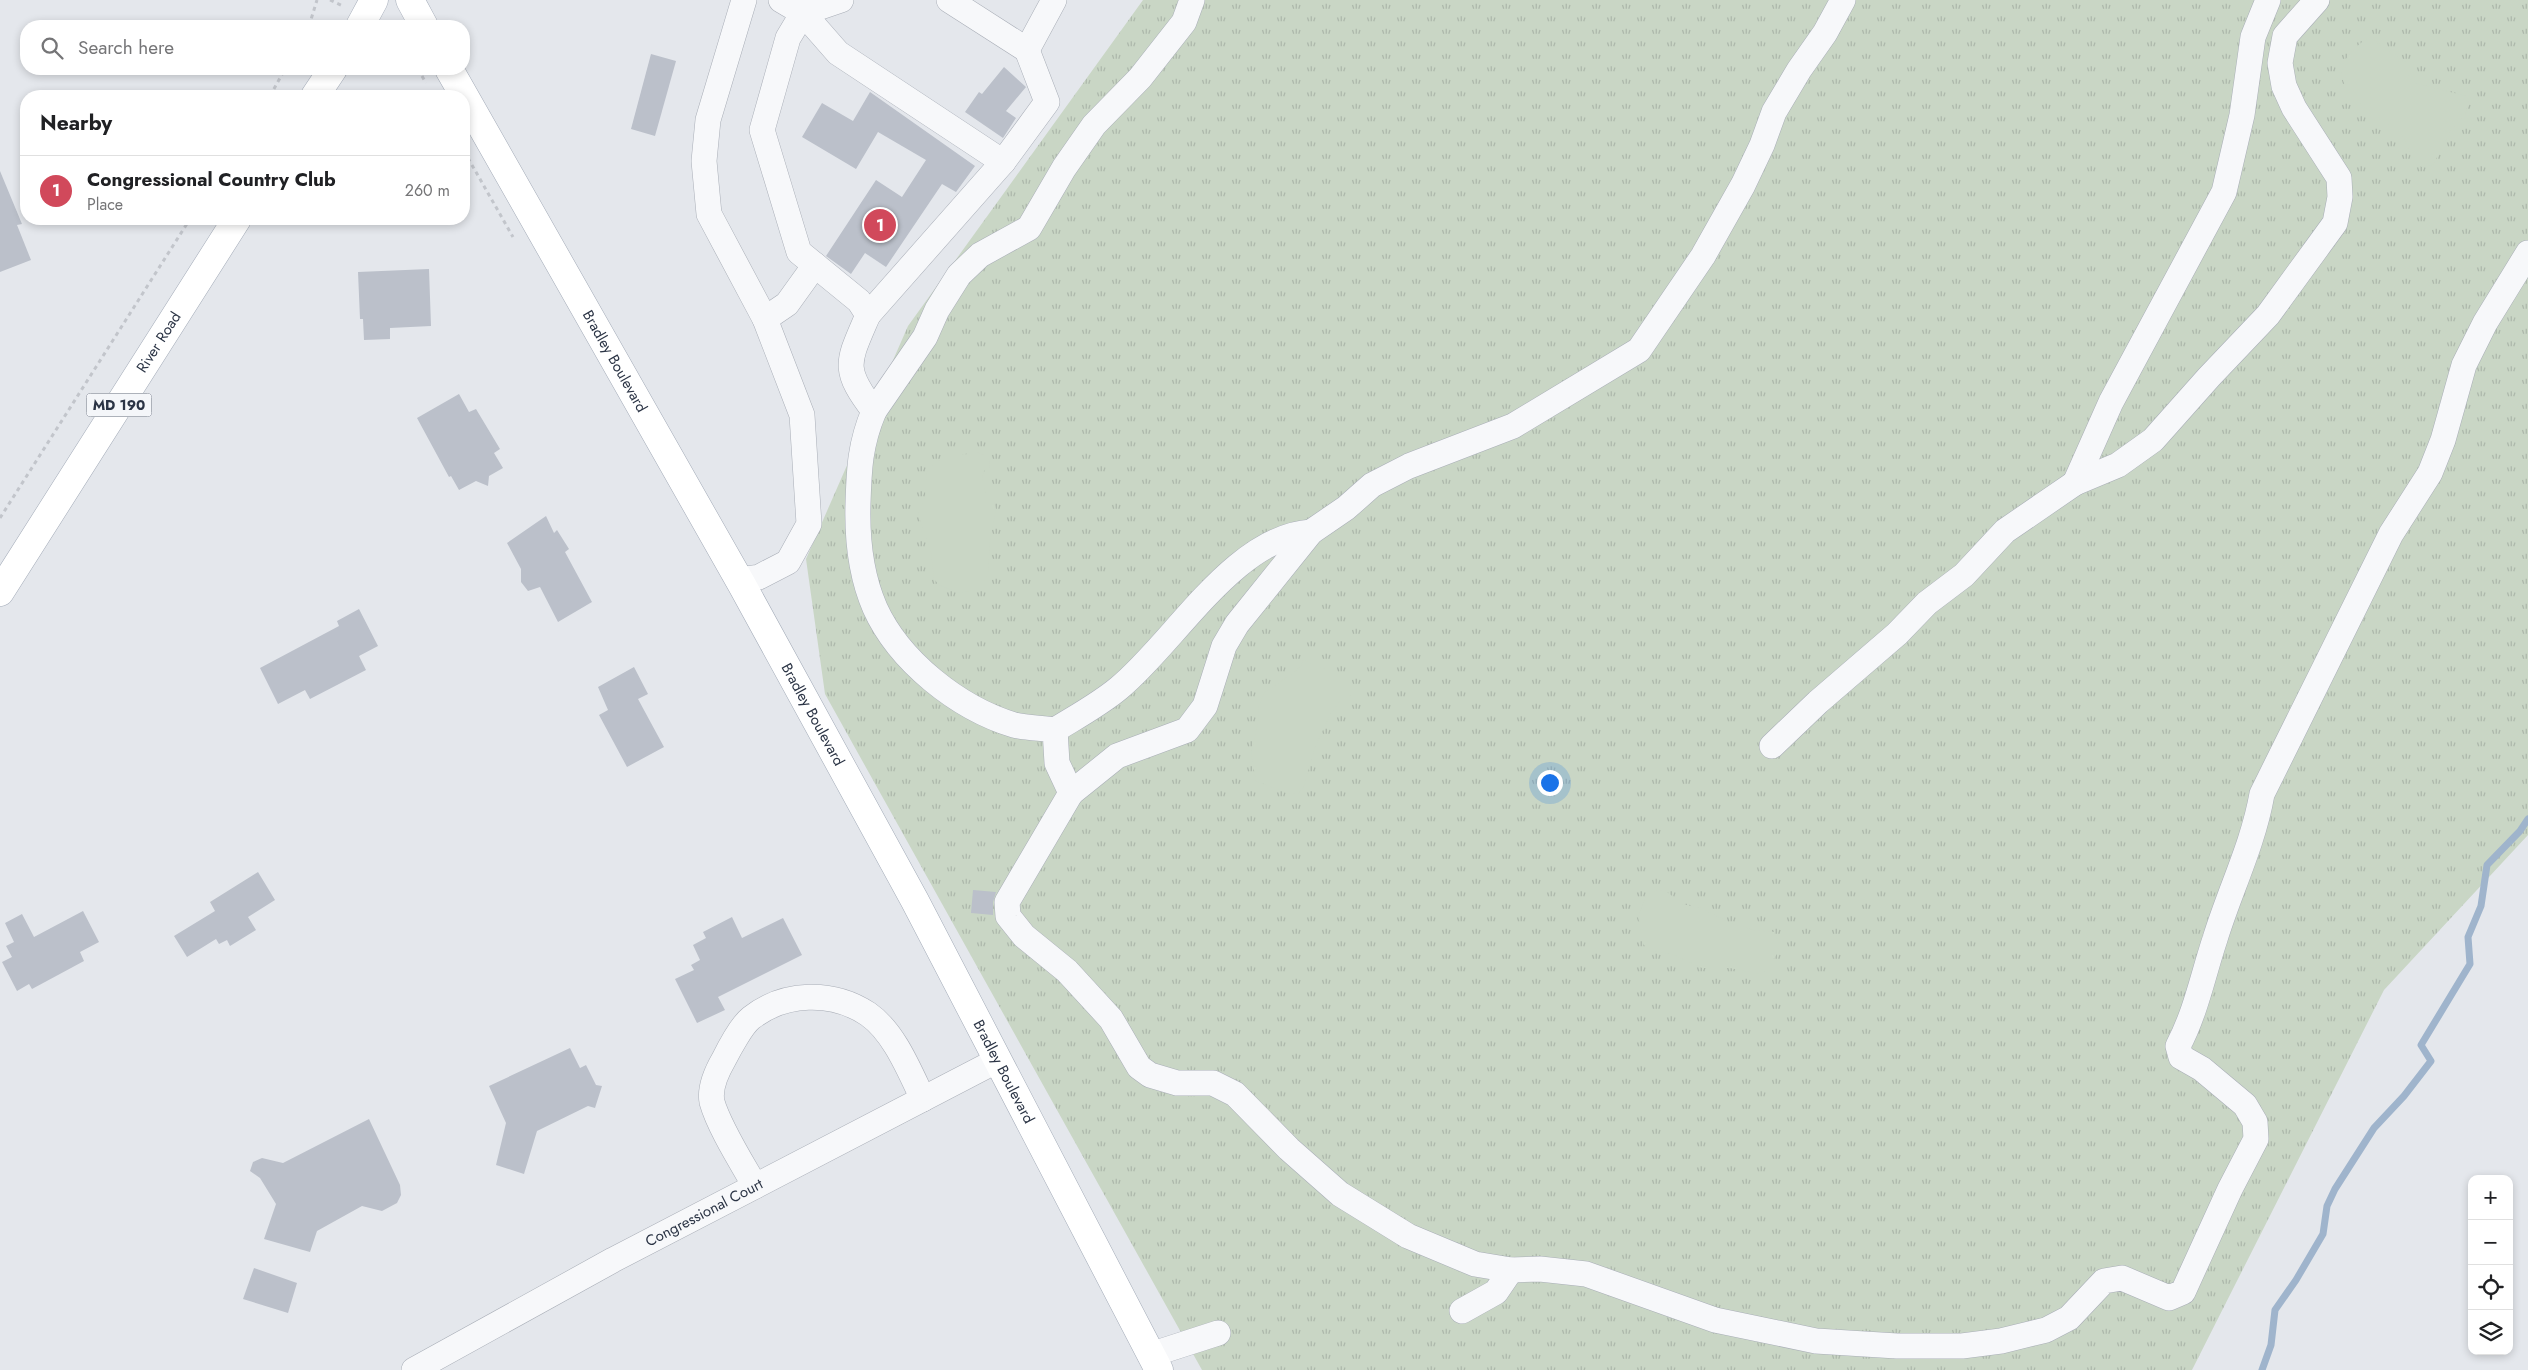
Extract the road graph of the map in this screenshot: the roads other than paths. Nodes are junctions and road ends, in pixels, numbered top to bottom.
1 (374, 0) edge
2 (410, 0) edge
3 (744, 0) edge
4 (781, 0) edge
5 (841, 0) edge
6 (949, 0) edge
7 (1054, 0) edge
8 (1192, 0) edge
9 (1844, 0) edge
10 (2268, 0) edge
11 (2317, 0) edge
12 (803, 13) junction
13 (363, 20) edge
14 (421, 20) edge
15 (1028, 50) junction
16 (328, 75) edge
17 (452, 75) edge
18 (319, 90) edge
19 (461, 90) edge
20 (470, 106) edge
21 (1003, 162) junction
22 (233, 225) edge
23 (2528, 253) edge
24 (815, 265) junction
25 (868, 315) junction
26 (765, 319) junction
27 (874, 411) junction
28 (2075, 483) junction
29 (1311, 532) junction
30 (738, 580) junction
31 (0, 592) edge
32 (1055, 730) junction
33 (1772, 746) dead end
34 (1071, 793) junction
35 (996, 1061) junction
36 (923, 1099) junction
37 (755, 1186) junction
38 (1511, 1270) junction
39 (1462, 1311) dead end
40 (1218, 1333) dead end
41 (1154, 1362) edge
42 (414, 1370) edge

1 - 13 main road
2 - 14 main road
3 - 26 street
4 - 12 street
5 - 12 street
6 - 15 street
7 - 15 street
8 - 27 street
9 - 29 street
10 - 28 street
11 - 28 street
12 - 21 street
12 - 24 street
15 - 21 street
16 - 18 main road
17 - 19 main road, Bradley Boulevard
20 - 30 main road, Bradley Boulevard
21 - 25 street
22 - 31 main road, River Road / MD 190
23 - 38 street
24 - 25 street
24 - 26 street
25 - 27 street
26 - 30 street
27 - 32 street
28 - 33 street
29 - 32 street
29 - 34 street
30 - 35 main road, Bradley Boulevard
32 - 34 street
34 - 38 street
35 - 36 street, Congressional Court
35 - 41 main road, Bradley Boulevard
36 - 37 street, Congressional Court
36 - 37 street
37 - 42 street, Congressional Court
38 - 39 street
40 - 41 street

